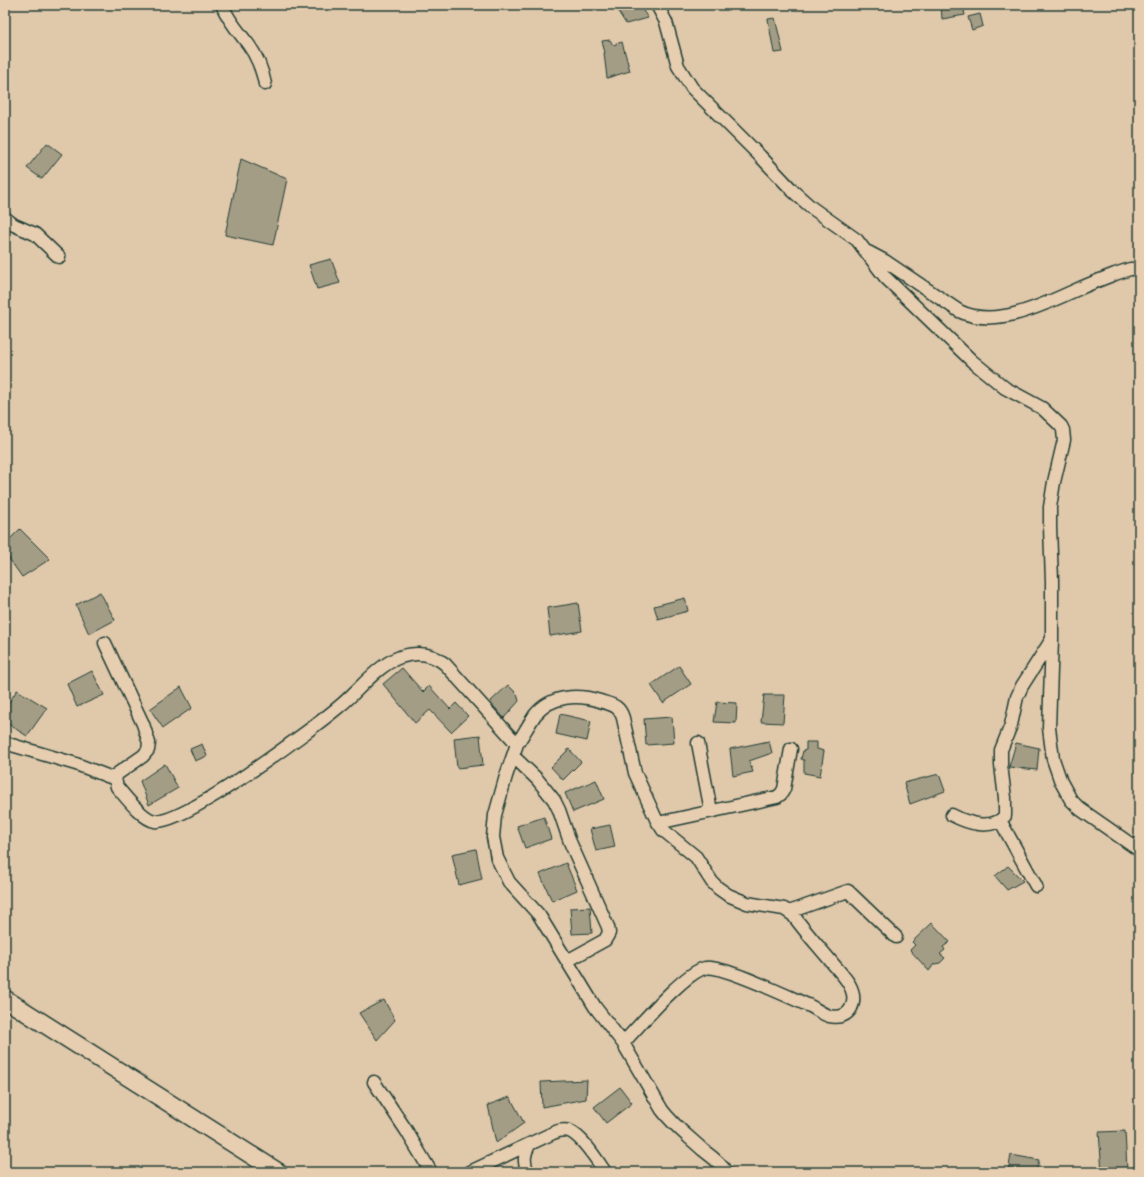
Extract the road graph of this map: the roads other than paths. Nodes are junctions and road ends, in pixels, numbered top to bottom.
1 (222, 5) edge
2 (658, 5) edge
3 (265, 84) dead end
4 (5, 218) edge
5 (866, 252) junction
6 (59, 257) dead end
7 (1139, 269) edge
8 (1052, 639) junction
9 (105, 643) dead end
10 (5, 743) edge
11 (517, 744) junction
12 (698, 744) dead end
13 (791, 749) dead end
14 (513, 756) junction
15 (115, 779) junction
16 (711, 811) junction
17 (952, 815) dead end
18 (1000, 820) junction
19 (658, 822) junction
20 (1139, 850) edge
21 (1036, 886) dead end
22 (789, 912) junction
23 (896, 937) dead end
24 (567, 961) junction
25 (5, 999) edge
26 (623, 1043) junction
27 (374, 1082) dead end
28 (529, 1145) junction
29 (278, 1172) edge
30 (431, 1172) edge
31 (470, 1172) edge
32 (528, 1172) edge
33 (605, 1172) edge
34 (726, 1172) edge

1 - 3 street
2 - 5 street
4 - 6 street
5 - 7 street
5 - 8 street
8 - 18 street
8 - 20 street
9 - 15 street
10 - 15 street
11 - 14 street
11 - 15 street
11 - 19 street
12 - 16 street
13 - 16 street
14 - 24 street
14 - 24 street
16 - 19 street
17 - 18 street
18 - 21 street
19 - 22 street
22 - 23 street
22 - 26 street
24 - 26 street
25 - 29 main road
26 - 34 street
27 - 30 street
28 - 31 street
28 - 32 street
28 - 33 street

